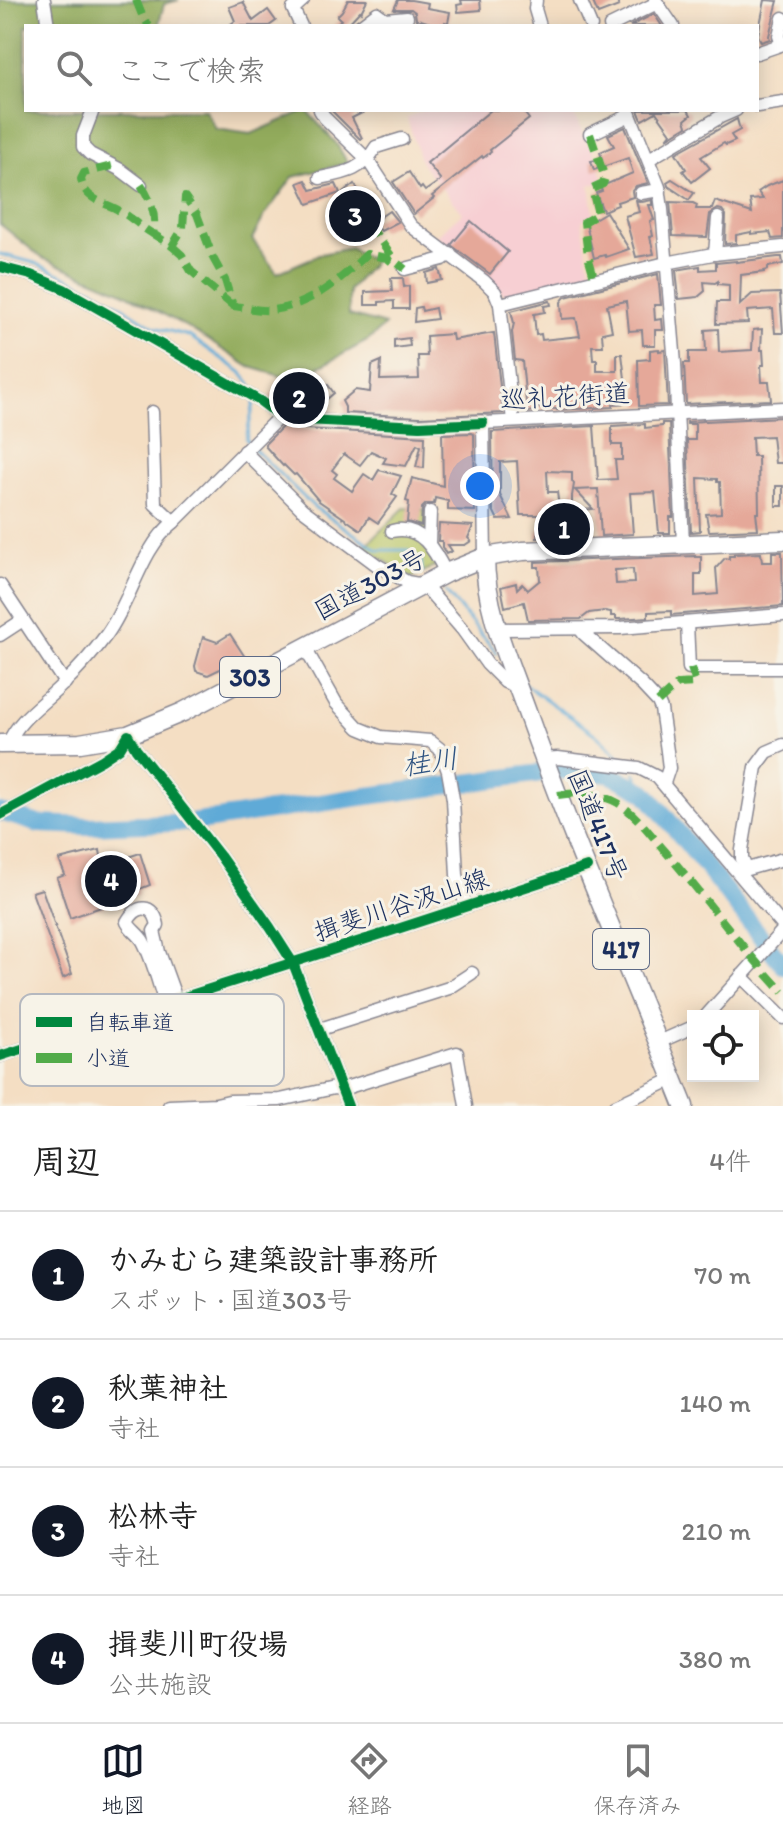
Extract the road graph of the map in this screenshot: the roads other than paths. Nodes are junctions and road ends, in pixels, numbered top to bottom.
1 (44, 0) edge
2 (303, 0) edge
3 (536, 0) edge
4 (580, 0) edge
5 (656, 2) edge
6 (407, 17) dead end
7 (783, 18) edge
8 (48, 24) edge
9 (300, 24) edge
10 (363, 24) edge
11 (539, 24) edge
12 (590, 24) edge
13 (614, 24) edge
14 (672, 24) edge
15 (783, 44) edge
16 (759, 52) edge
17 (783, 102) edge
18 (759, 106) edge
19 (92, 112) edge
20 (321, 112) edge
21 (629, 112) edge
22 (710, 116) edge
23 (590, 134) dead end
24 (402, 139) dead end
25 (649, 159) junction
26 (368, 160) junction
27 (320, 178) dead end
28 (141, 185) dead end
29 (660, 190) junction
30 (641, 193) dead end
31 (718, 218) dead end
32 (783, 247) edge
33 (450, 254) junction
34 (715, 254) junction
35 (666, 263) junction
36 (0, 267) edge
37 (405, 269) dead end
38 (500, 304) junction
39 (783, 408) edge
40 (152, 412) dead end
41 (676, 413) junction
42 (280, 416) junction
43 (513, 421) junction
44 (483, 423) junction
45 (248, 447) junction
46 (430, 512) dead end
47 (174, 522) junction
48 (392, 531) dead end
49 (783, 540) edge
50 (429, 544) junction
51 (683, 544) junction
52 (485, 557) junction
53 (446, 573) junction
54 (0, 585) edge
55 (424, 585) junction
56 (783, 615) edge
57 (23, 620) junction
58 (687, 623) junction
59 (498, 629) junction
60 (580, 629) junction
61 (0, 635) edge
62 (305, 648) junction
63 (783, 668) edge
64 (65, 683) junction
65 (518, 687) junction
66 (128, 735) junction
67 (4, 744) edge
68 (783, 745) edge
69 (545, 762) junction
70 (664, 783) junction
71 (0, 815) edge
72 (783, 859) edge
73 (587, 867) junction
74 (741, 870) junction
75 (466, 906) junction
76 (782, 929) edge
77 (293, 963) junction
78 (472, 973) dead end
79 (741, 976) junction
80 (168, 994) edge
81 (169, 994) edge
82 (193, 994) edge
83 (711, 1010) edge
84 (783, 1018) edge
85 (320, 1029) junction
86 (687, 1030) edge
87 (659, 1042) junction
88 (20, 1050) edge
89 (0, 1056) edge
90 (673, 1079) junction
91 (342, 1089) junction
92 (216, 1105) edge
93 (169, 1106) edge
94 (348, 1106) edge
95 (466, 1106) edge
96 (615, 1106) edge
97 (684, 1106) edge

1 - 8 street
2 - 9 street
3 - 11 street
4 - 12 street
5 - 13 street
5 - 14 street
6 - 10 street
7 - 15 street
15 - 16 street
17 - 18 street
19 - 28 street
20 - 26 street
21 - 23 street
21 - 25 street
22 - 25 street
24 - 26 street
25 - 29 street
26 - 27 street
26 - 33 street
29 - 30 street
29 - 35 street
31 - 34 street
32 - 34 street
33 - 37 street
33 - 38 street
34 - 35 street
35 - 38 street
35 - 41 street
36 - 42 street
38 - 43 street
39 - 41 street, 巡礼花街道
40 - 47 street
41 - 43 street, 巡礼花街道
41 - 51 street
42 - 44 street
42 - 45 street
43 - 44 street, 巡礼花街道
44 - 52 street, 巡礼花街道
45 - 47 street
45 - 55 street
46 - 50 street
47 - 64 street
48 - 50 street
49 - 51 highway, 国道303号 / 303
50 - 53 street
51 - 52 highway, 国道303号 / 303
52 - 53 highway, 国道303号 / 303
52 - 59 highway, 国道417号 / 417
53 - 55 highway, 国道303号 / 303
54 - 57 street
55 - 62 highway, 国道303号 / 303
55 - 65 street
56 - 58 street
57 - 61 street
57 - 64 street
58 - 60 street
58 - 63 street
59 - 60 street
59 - 65 highway, 国道417号 / 417
60 - 70 street
62 - 66 highway, 国道303号 / 303
62 - 75 street
64 - 67 street
65 - 69 highway, 国道417号 / 417
66 - 67 highway, 国道303号 / 303
66 - 71 street
66 - 77 street
68 - 74 street
69 - 70 street
69 - 73 highway, 国道417号 / 417
70 - 74 street
72 - 74 street
73 - 75 street, 揖斐川谷汲山線
73 - 87 highway, 国道417号 / 417
74 - 76 street
75 - 77 street, 揖斐川谷汲山線
76 - 79 street
77 - 82 street, 揖斐川谷汲山線
77 - 85 street
78 - 85 street
79 - 83 street
79 - 84 street
80 - 81 street
85 - 91 street
86 - 87 street
87 - 90 highway, 国道417号 / 417
88 - 89 street, 揖斐川谷汲山線
90 - 96 street
90 - 97 highway, 国道417号 / 417
91 - 92 street
91 - 94 street
91 - 95 street
92 - 93 street

